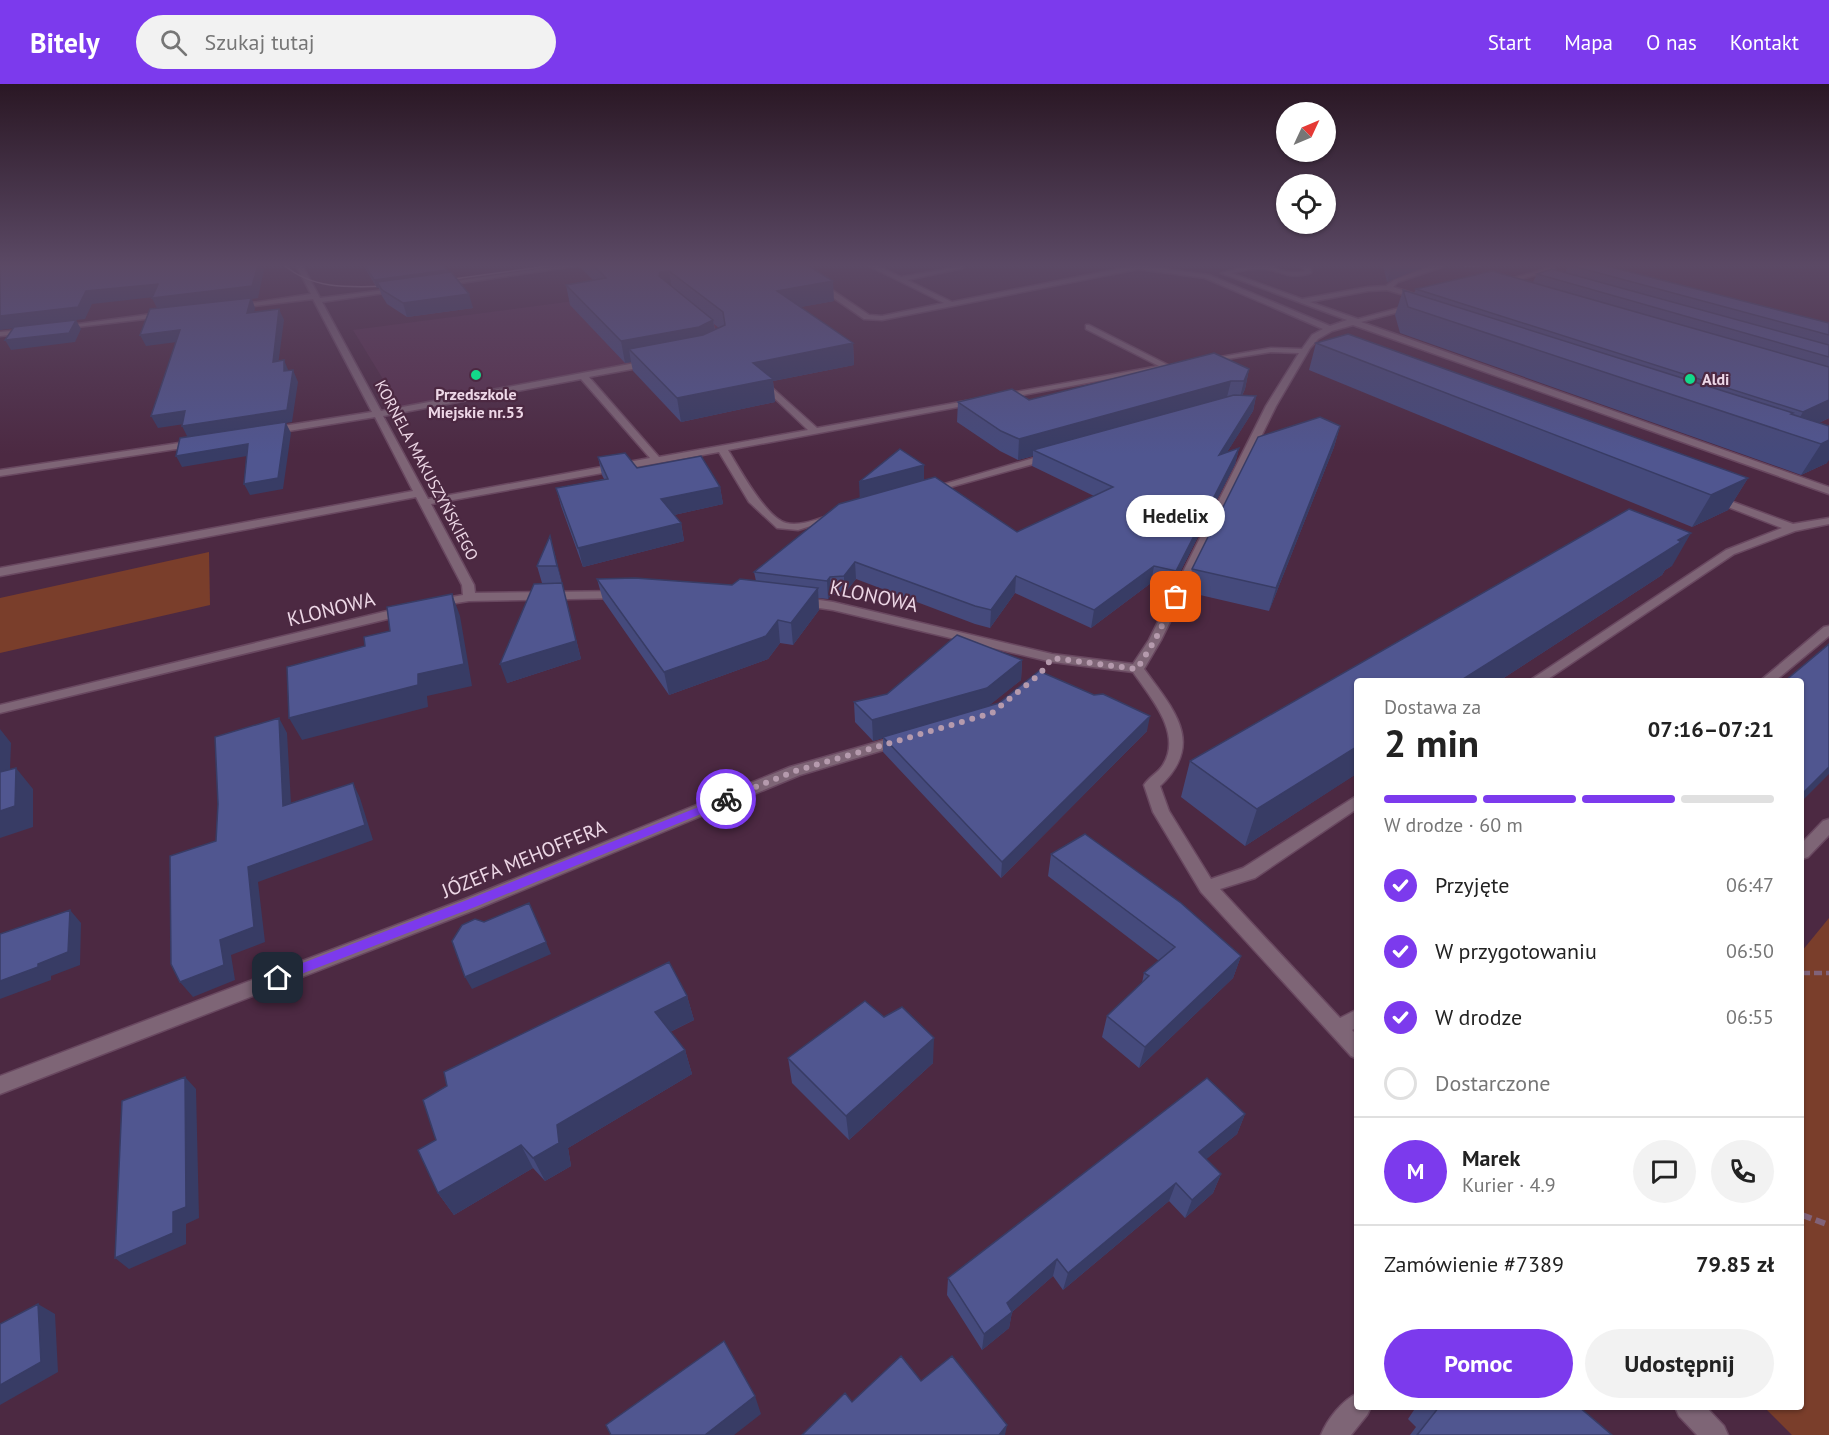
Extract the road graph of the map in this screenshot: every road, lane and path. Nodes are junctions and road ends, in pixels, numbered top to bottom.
1 (55, 328) edge
2 (333, 328) edge
3 (1091, 328) edge
4 (1372, 328) edge
5 (47, 329) edge
6 (1329, 329) edge
7 (35, 330) edge
8 (0, 334) edge
9 (1309, 349) junction
10 (661, 361) edge
11 (1191, 362) edge
12 (1180, 364) edge
13 (1168, 366) junction
14 (584, 376) junction
15 (769, 388) edge
16 (378, 414) junction
17 (814, 430) junction
18 (261, 433) edge
19 (214, 440) edge
20 (721, 447) junction
21 (1059, 453) edge
22 (655, 458) junction
23 (0, 473) edge
24 (1829, 491) edge
25 (918, 494) edge
26 (1704, 494) edge
27 (423, 497) junction
28 (853, 512) edge
29 (1829, 521) edge
30 (1791, 528) junction
31 (0, 572) edge
32 (635, 594) edge
33 (469, 597) junction
34 (782, 598) edge
35 (1829, 630) edge
36 (1052, 658) junction
37 (1137, 669) junction
38 (1040, 674) edge
39 (1541, 678) edge
40 (1771, 678) edge
41 (0, 709) edge
42 (916, 735) edge
43 (1354, 803) edge
44 (1829, 825) edge
45 (1804, 851) edge
46 (1207, 887) junction
47 (1804, 973) edge
48 (1829, 973) edge
49 (1354, 1019) edge
50 (1338, 1029) junction
51 (1354, 1046) edge
52 (0, 1085) edge
53 (1804, 1216) edge
54 (1829, 1225) edge
55 (1355, 1410) edge
56 (1691, 1410) edge
57 (1334, 1435) edge
58 (1715, 1435) edge

1 - 5 street
2 - 16 street, KORNELA MAKUSZYŃSKIEGO
3 - 13 street
4 - 24 street
6 - 9 street
7 - 8 street
9 - 11 street
9 - 37 street
10 - 14 street
12 - 13 street
13 - 17 street
14 - 16 street
14 - 22 street
15 - 17 street
16 - 18 street
16 - 27 street, KORNELA MAKUSZYŃSKIEGO
17 - 20 street
19 - 23 street
20 - 22 street
20 - 28 street
21 - 25 street
22 - 27 street
26 - 30 street
27 - 31 street
27 - 33 street, KORNELA MAKUSZYŃSKIEGO
29 - 30 street
30 - 39 street
32 - 33 street, KLONOWA
33 - 41 street, KLONOWA
34 - 36 street, KLONOWA
35 - 40 street
36 - 37 street, KLONOWA
36 - 38 street
37 - 46 street
42 - 52 street, JÓZEFA MEHOFFERA
43 - 46 street
44 - 45 street
46 - 50 street
47 - 48 path
49 - 50 street
50 - 51 street
53 - 54 path
55 - 57 street
56 - 58 street

